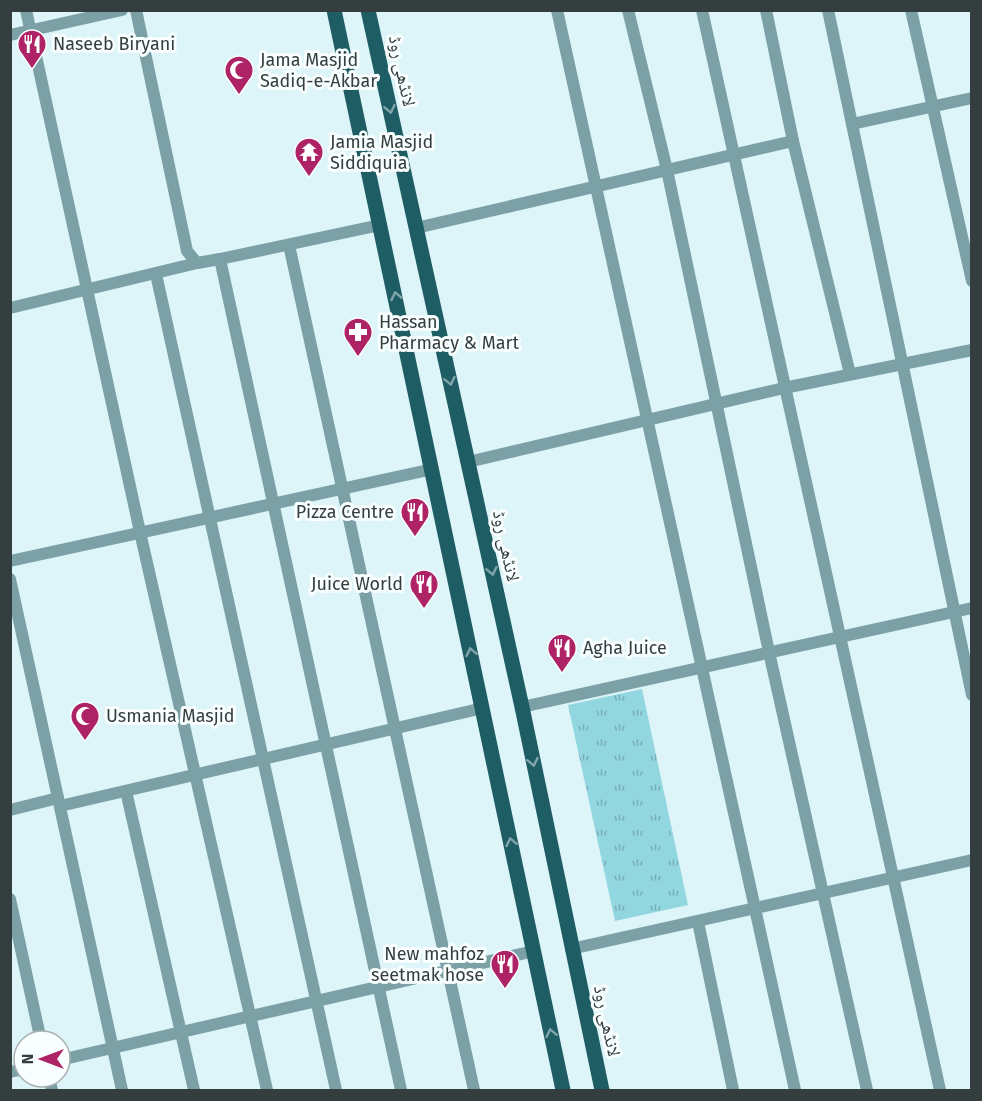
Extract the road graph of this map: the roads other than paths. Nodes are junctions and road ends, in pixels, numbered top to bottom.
1 (26, 10) edge
2 (122, 10) edge
3 (136, 10) edge
4 (334, 10) edge
5 (368, 10) edge
6 (557, 10) edge
7 (628, 10) edge
8 (702, 10) edge
9 (766, 10) edge
10 (828, 10) edge
11 (911, 10) edge
12 (98, 13) edge
13 (30, 30) junction
14 (10, 35) edge
15 (972, 98) edge
16 (932, 106) junction
17 (852, 124) junction
18 (793, 141) junction
19 (733, 155) junction
20 (667, 170) junction
21 (595, 187) junction
22 (380, 225) junction
23 (416, 228) junction
24 (289, 245) junction
25 (220, 259) junction
26 (197, 263) junction
27 (156, 274) junction
28 (972, 281) edge
29 (87, 290) junction
30 (10, 308) edge
31 (972, 350) edge
32 (902, 364) junction
33 (850, 374) junction
34 (784, 388) junction
35 (715, 404) junction
36 (646, 420) junction
37 (468, 462) junction
38 (433, 469) junction
39 (343, 488) junction
40 (274, 504) junction
41 (209, 517) junction
42 (140, 532) junction
43 (10, 561) edge
44 (10, 579) edge
45 (972, 608) edge
46 (954, 611) junction
47 (839, 637) junction
48 (769, 652) junction
49 (701, 667) junction
50 (972, 695) edge
51 (522, 707) junction
52 (483, 708) junction
53 (395, 729) junction
54 (326, 745) junction
55 (264, 759) junction
56 (195, 774) junction
57 (126, 791) junction
58 (59, 802) junction
59 (10, 810) edge
60 (972, 860) edge
61 (893, 878) junction
62 (822, 894) junction
63 (10, 899) edge
64 (755, 910) junction
65 (698, 922) junction
66 (571, 949) junction
67 (534, 951) junction
68 (449, 970) junction
69 (378, 987) junction
70 (317, 1001) junction
71 (250, 1017) junction
72 (38, 1029) edge
73 (182, 1032) junction
74 (113, 1048) junction
75 (72, 1057) edge
76 (122, 1090) edge
77 (194, 1090) edge
78 (267, 1090) edge
79 (336, 1090) edge
80 (400, 1090) edge
81 (474, 1090) edge
82 (563, 1090) edge
83 (602, 1090) edge
84 (733, 1090) edge
85 (795, 1090) edge
86 (867, 1090) edge
87 (940, 1090) edge

1 - 13 street
2 - 12 street
3 - 26 street
4 - 22 main road
5 -> 23 main road, لانڈھی روڈ
6 - 21 street
7 - 20 street
8 - 19 street
9 - 18 street
10 - 17 street
11 - 16 street
12 - 13 street
13 - 14 street
13 - 29 street
15 - 16 street
16 - 17 street
16 - 28 street
17 - 32 street
18 - 19 street
18 - 33 street
19 - 20 street
19 - 34 street
20 - 21 street
20 - 35 street
21 - 23 street
21 - 36 street
22 - 24 street
38 -> 22 main road
23 -> 37 main road, لانڈھی روڈ
24 - 25 street
24 - 39 street
25 - 26 street
25 - 40 street
26 - 27 street
27 - 29 street
27 - 41 street
29 - 30 street
29 - 42 street
31 - 32 street
32 - 33 street
32 - 46 street
33 - 34 street
34 - 35 street
34 - 47 street
35 - 36 street
35 - 48 street
36 - 37 street
36 - 49 street
37 -> 51 main road, لانڈھی روڈ
38 - 39 street
52 -> 38 main road
39 - 40 street
39 - 53 street
40 - 41 street
40 - 54 street
41 - 42 street
41 - 55 street
42 - 43 street
42 - 56 street
44 - 58 street
45 - 46 street
46 - 47 street
46 - 50 street
47 - 48 street
47 - 61 street
48 - 49 street
48 - 62 street
49 - 51 street
49 - 64 street
51 -> 66 main road, لانڈھی روڈ
52 - 53 street
67 -> 52 main road
53 - 54 street
53 - 68 street
54 - 55 street
54 - 69 street
55 - 56 street
55 - 70 street
56 - 57 street
56 - 71 street
57 - 58 street
57 - 73 street
58 - 59 street
58 - 74 street
60 - 61 street
61 - 62 street
61 - 87 street
62 - 64 street
62 - 86 street
63 - 72 street
64 - 65 street
64 - 85 street
65 - 66 street
65 - 84 street
66 - 83 main road, لانڈھی روڈ
67 - 68 street
82 -> 67 main road
68 - 69 street
68 - 81 street
69 - 70 street
69 - 80 street
70 - 71 street
70 - 79 street
71 - 73 street
71 - 78 street
73 - 74 street
73 - 77 street
74 - 75 street
74 - 76 street

